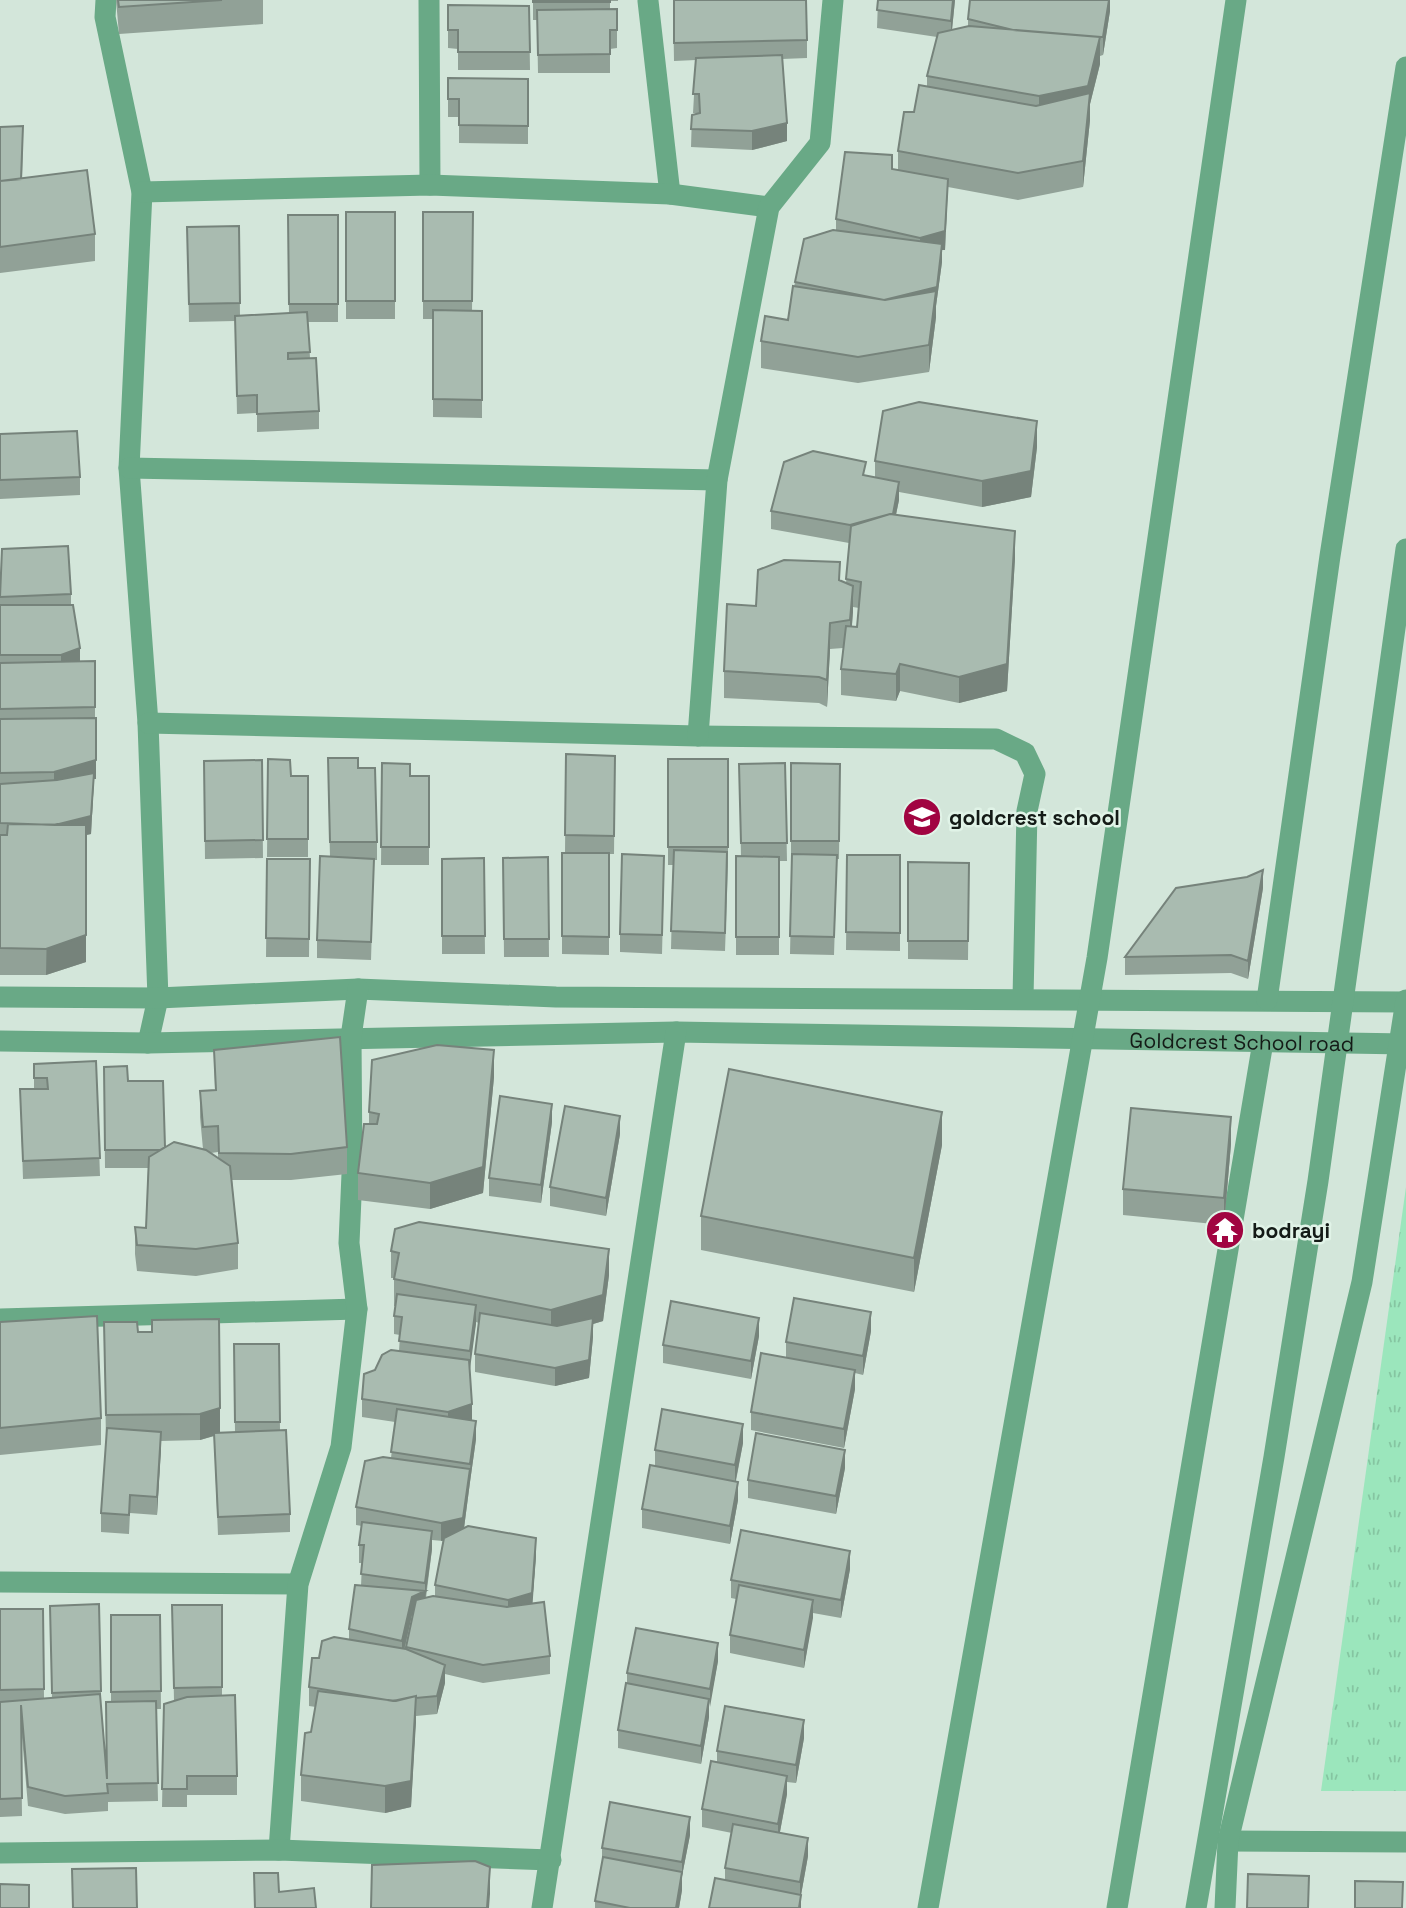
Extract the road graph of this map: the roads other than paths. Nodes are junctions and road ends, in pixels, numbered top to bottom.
1 (106, 0) edge
2 (429, 0) edge
3 (833, 0) edge
4 (1236, 0) edge
5 (648, 1) edge
6 (1406, 67) edge
7 (430, 185) junction
8 (142, 192) junction
9 (670, 194) junction
10 (769, 207) junction
11 (129, 468) junction
12 (717, 480) junction
13 (1406, 549) edge
14 (148, 723) junction
15 (698, 736) junction
16 (358, 989) junction
17 (0, 997) edge
18 (158, 998) junction
19 (1023, 998) junction
20 (1088, 998) junction
21 (1267, 1000) junction
22 (1406, 1001) edge
23 (1341, 1002) junction
24 (676, 1032) junction
25 (351, 1037) junction
26 (1080, 1040) junction
27 (0, 1041) edge
28 (1263, 1042) junction
29 (148, 1043) junction
30 (1336, 1044) junction
31 (1402, 1044) edge
32 (357, 1309) junction
33 (0, 1319) edge
34 (0, 1582) edge
35 (298, 1584) junction
36 (1228, 1841) junction
37 (1406, 1842) edge
38 (279, 1850) junction
39 (0, 1853) edge
40 (551, 1860) junction
41 (542, 1908) edge
42 (928, 1908) edge
43 (1117, 1908) edge
44 (1196, 1908) edge
45 (1225, 1908) edge

1 - 8 street
2 - 7 street
3 - 10 street
4 - 20 street
5 - 9 street
6 - 21 street
7 - 8 street
7 - 9 street
8 - 11 street
9 - 10 street
10 - 12 street
11 - 12 street
11 - 14 street
12 - 15 street
13 - 23 street
14 - 15 street
14 - 18 street
15 - 19 street
16 - 18 street, Goldcrest School road
16 - 19 street, Goldcrest School road
16 - 25 street
17 - 18 street, Goldcrest School road
18 - 29 street
19 - 20 street, Goldcrest School road
20 - 21 street, Goldcrest School road
20 - 26 street
21 - 23 street, Goldcrest School road
22 - 23 street, Goldcrest School road
22 - 31 street
23 - 30 street
24 - 25 street, Goldcrest School road
24 - 26 street, Goldcrest School road
24 - 40 street
25 - 29 street, Goldcrest School road
25 - 32 street
26 - 28 street, Goldcrest School road
26 - 42 street
27 - 29 street, Goldcrest School road
28 - 30 street, Goldcrest School road
28 - 43 street
30 - 31 street, Goldcrest School road
30 - 44 street
31 - 36 street
32 - 33 street
32 - 35 street
34 - 35 street
35 - 38 street
36 - 37 street
36 - 45 street
38 - 39 street
38 - 40 street
40 - 41 street

